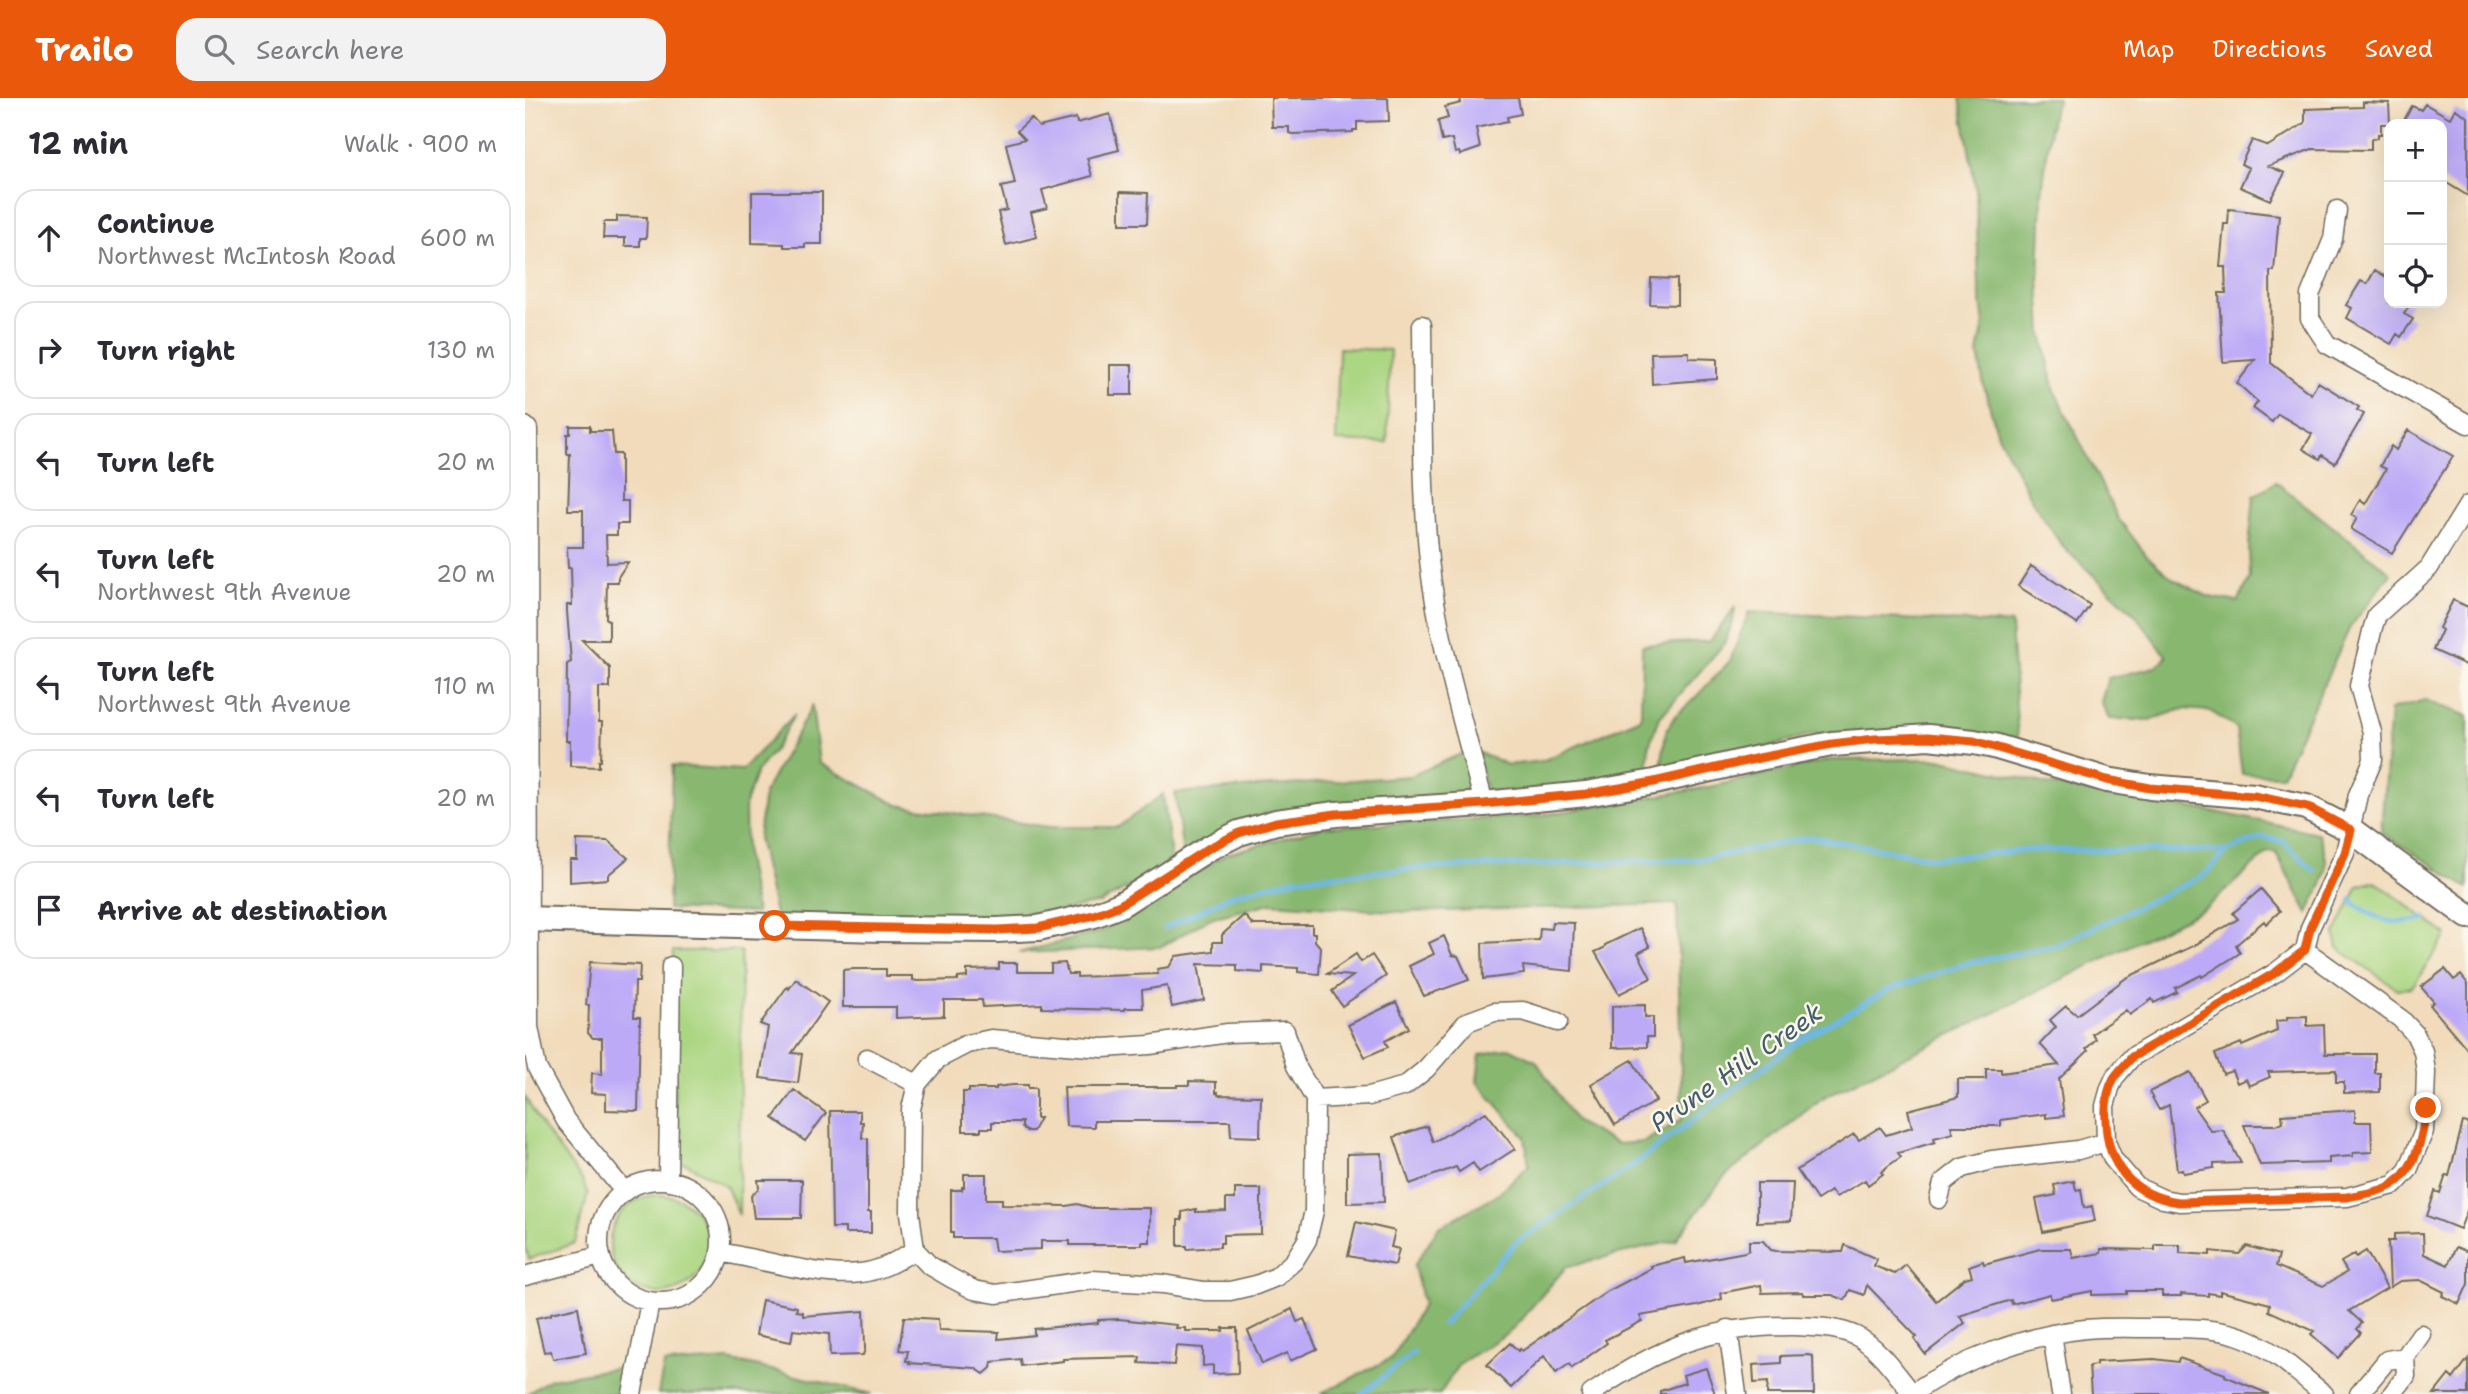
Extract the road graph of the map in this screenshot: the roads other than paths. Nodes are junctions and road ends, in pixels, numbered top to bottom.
1 (2337, 209) dead end
2 (1422, 325) dead end
3 (2468, 424) edge
4 (527, 427) edge
5 (2468, 505) edge
6 (1484, 804) junction
7 (2351, 830) junction
8 (2468, 916) edge
9 (527, 919) edge
10 (2305, 950) junction
11 (671, 966) dead end
12 (1558, 1021) dead end
13 (867, 1058) dead end
14 (917, 1084) junction
15 (1315, 1099) junction
16 (2106, 1142) junction
17 (668, 1181) junction
18 (624, 1191) junction
19 (1938, 1199) dead end
20 (915, 1250) junction
21 (720, 1252) junction
22 (600, 1256) junction
23 (525, 1276) edge
24 (650, 1301) junction
25 (1728, 1329) junction
26 (2052, 1334) junction
27 (2421, 1334) dead end
28 (2405, 1357) junction
29 (632, 1394) edge
30 (1591, 1394) edge
31 (1737, 1394) edge
32 (1911, 1394) edge
33 (2061, 1394) edge
34 (2324, 1394) edge
35 (2359, 1394) edge
36 (2392, 1394) edge

1 - 3 street
2 - 6 street
4 - 9 street
5 - 7 street
6 - 7 street
6 - 9 street
7 - 8 street
7 - 10 street
9 - 18 street
10 - 16 street
10 - 16 street
11 - 17 street
12 - 15 street
13 - 14 street
14 - 15 street
14 - 20 street
15 - 20 street
16 - 19 street
17 - 18 street
17 - 21 street
18 - 22 street
20 - 21 street
21 - 24 street
22 - 23 street
22 - 24 street
24 - 29 street
25 - 30 street
25 - 31 street
25 - 32 street
26 - 32 street
26 - 33 street
26 - 34 street
27 - 28 street
28 - 35 street
28 - 36 street

